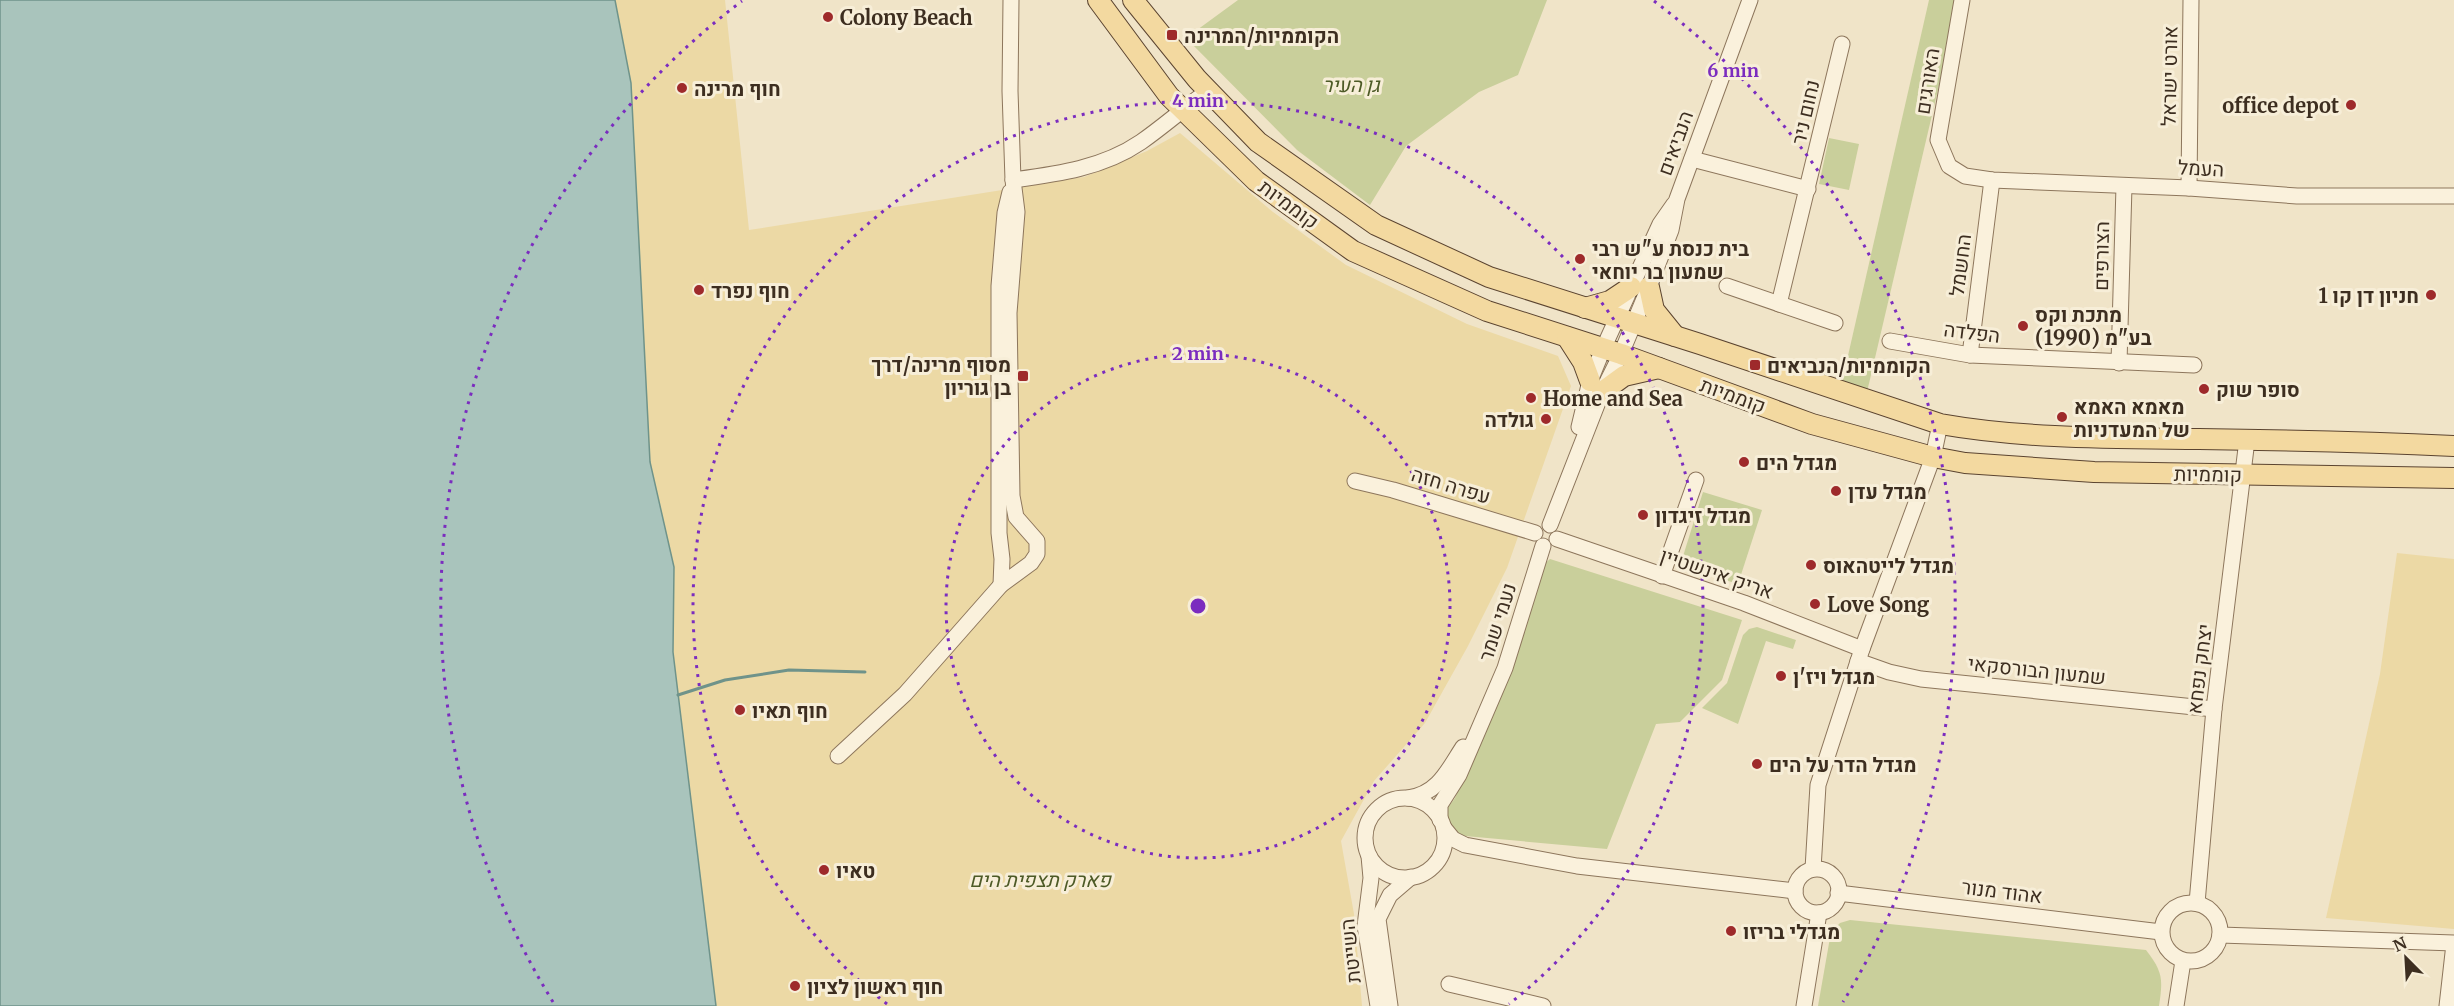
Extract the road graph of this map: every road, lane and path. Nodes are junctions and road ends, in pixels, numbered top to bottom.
1 (1011, 0) edge
2 (1098, 0) edge
3 (1133, 0) edge
4 (1750, 0) edge
5 (1962, 0) edge
6 (2191, 0) edge
7 (1842, 44) dead end
8 (1208, 91) junction
9 (1181, 110) junction
10 (1692, 159) junction
11 (1949, 166) joint
12 (1013, 180) junction
13 (1992, 180) junction
14 (2124, 186) junction
15 (2189, 188) junction
16 (1808, 189) junction
17 (2454, 196) edge
18 (1727, 286) dead end
19 (1640, 287) junction
20 (1779, 304) junction
21 (1585, 308) junction
22 (1625, 321) junction
23 (1835, 322) dead end
24 (1675, 336) junction
25 (1567, 337) junction
26 (1890, 341) dead end
27 (1612, 352) junction
28 (1970, 355) junction
29 (2119, 363) junction
30 (2194, 365) dead end
31 (1660, 368) junction
32 (1596, 386) junction
33 (1940, 424) junction
34 (2247, 440) junction
35 (2454, 446) edge
36 (1933, 457) junction
37 (2244, 475) junction
38 (2454, 478) edge
39 (1696, 480) dead end
40 (1355, 481) dead end
41 (1545, 539) junction
42 (1001, 547) junction
43 (1030, 564) junction
44 (1662, 576) junction
45 (1001, 585) junction
46 (1860, 655) junction
47 (1488, 710) junction
48 (2214, 710) junction
49 (838, 756) dead end
50 (1406, 798) junction
51 (1442, 824) junction
52 (1475, 847) junction
53 (1369, 856) junction
54 (1436, 862) junction
55 (1814, 869) junction
56 (1412, 876) junction
57 (1795, 891) junction
58 (1839, 893) junction
59 (2197, 903) junction
60 (1819, 913) junction
61 (2161, 932) junction
62 (2220, 935) junction
63 (2454, 944) edge
64 (2183, 961) junction
65 (1449, 984) dead end
66 (1378, 1006) edge
67 (1390, 1006) edge
68 (1544, 1006) edge
69 (1804, 1006) edge
70 (2176, 1006) edge
71 (2447, 1006) edge

1 - 12 street
2 - 9 main road, קוממיות
3 - 8 main road, קוממיות
4 - 10 street, הנביאים
5 - 11 street, האורגים
6 - 15 street, אורט ישראל
7 - 16 street, נחום ניר
8 - 9 street
8 - 21 main road, קוממיות
9 - 12 street
9 - 25 main road, קוממיות
10 - 16 street
10 - 19 street, הנביאים
11 - 13 street, העמל
12 - 42 street
12 - 43 street
13 - 14 street, העמל
13 - 28 street, החשמל
14 - 15 street, העמל
14 - 29 street, הצורפים
15 - 17 street, העמל
16 - 20 street, נחום ניר
18 - 20 street
19 - 21 main road
19 - 22 street, הנביאים
19 - 24 main road
20 - 23 street
21 - 22 main road, קוממיות
22 - 24 main road, קוממיות
22 - 27 street
24 - 33 main road, קוממיות
25 - 27 main road, קוממיות
25 - 32 main road
26 - 28 street, הפלדה
27 - 31 main road, קוממיות
27 - 32 street
28 - 29 street, הפלדה
29 - 30 street, הפלדה
31 - 32 main road
31 - 36 main road, קוממיות
32 - 41 street
33 - 34 main road, קוממיות
33 - 36 street
34 - 35 main road, קוממיות
34 - 37 street, יצחק נפחא
36 - 37 main road, קוממיות
36 - 46 street
37 - 38 main road, קוממיות
37 - 48 street, יצחק נפחא
39 - 44 street
40 - 41 street, עפרה חזה
41 - 44 street, אריק אינשטיין
41 - 47 street, נעמי שמר
42 - 43 street
42 - 45 street
43 - 45 street
44 - 46 street, אריק אינשטיין
45 - 49 street
46 - 48 street, שמעון הבורסקאי
46 - 55 street
47 - 50 street, נעמי שמר
47 - 51 street, נעמי שמר
48 - 59 street, יצחק נפחא
50 - 51 street
50 - 53 street
51 - 52 street
51 - 54 street
52 - 54 street
52 - 57 street
53 - 56 street
53 - 66 street, השייטת
54 - 56 street
55 - 57 street
55 - 58 street
56 - 67 street, השייטת
57 - 60 street
58 - 60 street
58 - 61 street, אהוד מנור
59 - 61 street
59 - 62 street
60 - 69 street
61 - 64 street
62 - 63 street
62 - 64 street
63 - 71 street
64 - 70 street
65 - 68 street

